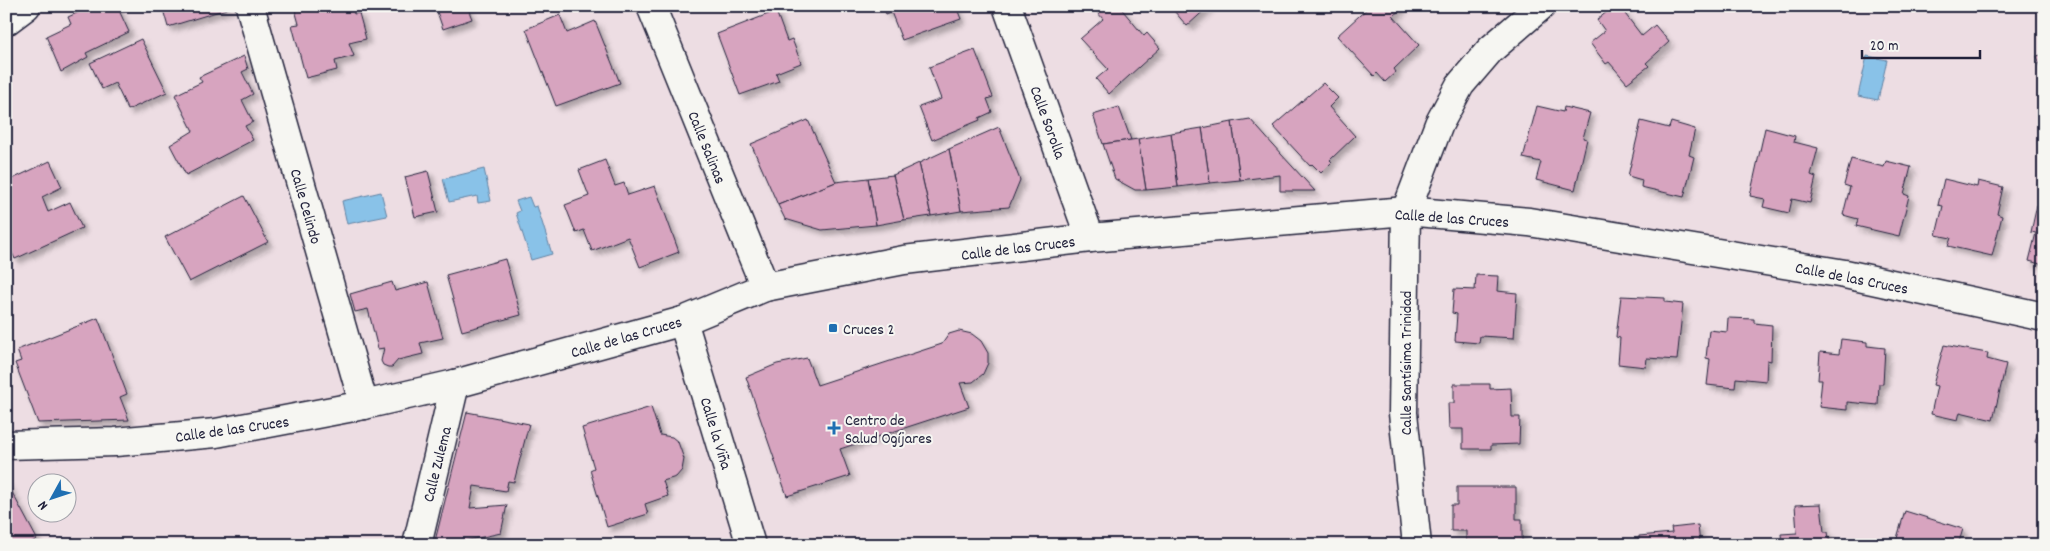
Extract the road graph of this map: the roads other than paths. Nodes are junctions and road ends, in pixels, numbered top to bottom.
1 (26, 6) edge
2 (250, 6) edge
3 (651, 6) edge
4 (1541, 6) edge
5 (1016, 11) edge
6 (6, 21) edge
7 (1406, 211) junction
8 (1090, 238) junction
9 (765, 287) junction
10 (2044, 317) edge
11 (683, 321) junction
12 (455, 384) junction
13 (364, 405) junction
14 (6, 445) edge
15 (417, 545) edge
16 (751, 545) edge
17 (1417, 545) edge

1 - 6 street
2 - 13 street, Calle Celindo
3 - 9 street, Calle Salinas
4 - 7 street, Calle Santísima Trinidad
5 - 8 street, Calle Sorolla
7 - 8 street, Calle de las Cruces
7 - 10 street, Calle de las Cruces
7 - 17 street, Calle Santísima Trinidad
8 - 9 street, Calle de las Cruces
9 - 11 street, Calle de las Cruces
11 - 12 street, Calle de las Cruces
11 - 16 street, Calle la Viña
12 - 13 street, Calle de las Cruces
12 - 15 street, Calle Zulema
13 - 14 street, Calle de las Cruces

